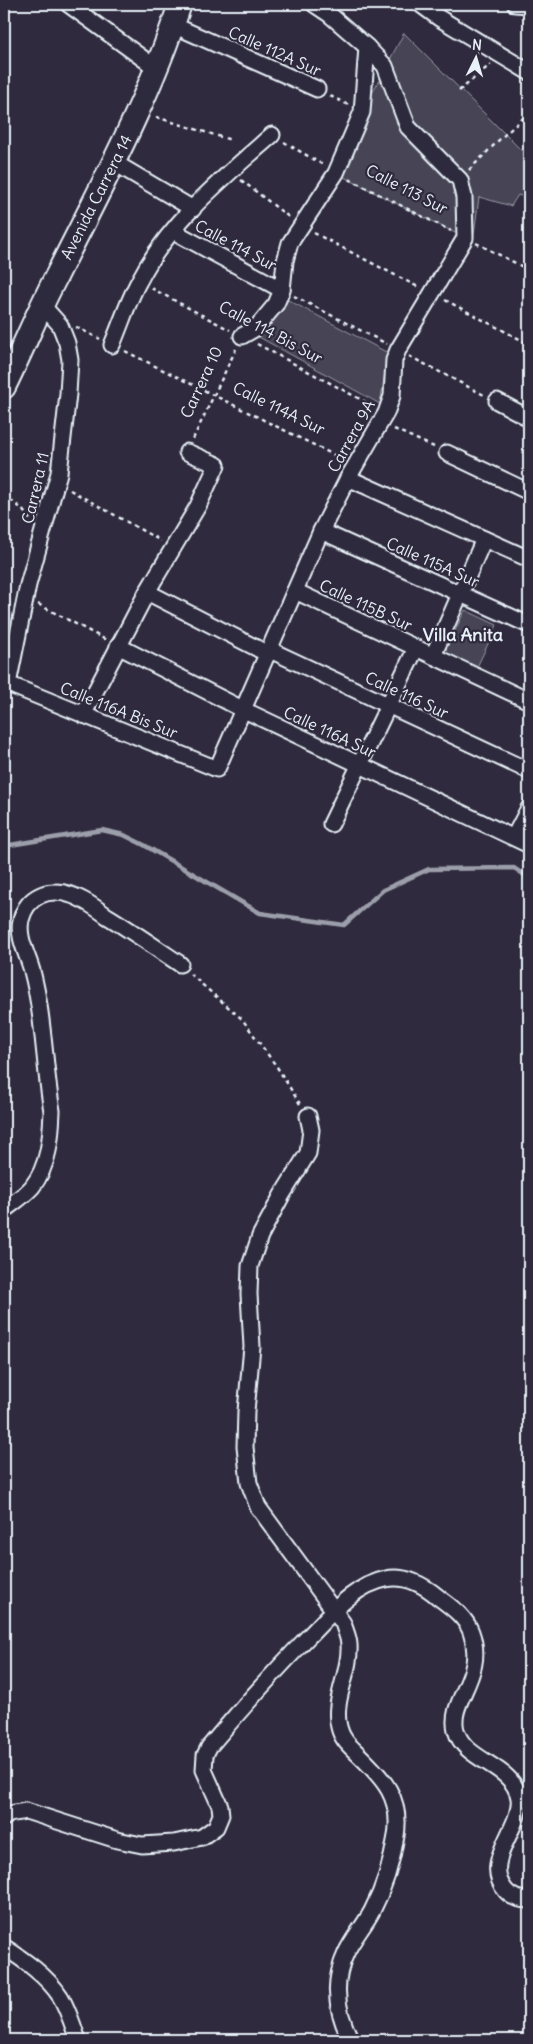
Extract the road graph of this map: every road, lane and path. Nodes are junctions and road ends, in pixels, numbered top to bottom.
1 (68, 4) edge
2 (314, 4) edge
3 (420, 4) edge
4 (515, 4) edge
5 (529, 5) edge
6 (177, 14) edge
7 (367, 47) junction
8 (502, 56) junction
9 (156, 68) junction
10 (529, 72) edge
11 (317, 89) joint
12 (459, 91) dead end
13 (139, 111) junction
14 (362, 112) junction
15 (529, 113) edge
16 (272, 135) joint
17 (231, 140) dead end
18 (115, 163) junction
19 (230, 171) junction
20 (336, 173) junction
21 (460, 180) junction
22 (193, 209) junction
23 (301, 226) junction
24 (173, 231) junction
25 (465, 238) junction
26 (529, 270) edge
27 (138, 281) junction
28 (282, 290) junction
29 (432, 294) junction
30 (47, 310) junction
31 (242, 336) junction
32 (529, 344) edge
33 (112, 345) junction
34 (4, 387) edge
35 (215, 396) junction
36 (497, 401) dead end
37 (384, 418) junction
38 (529, 418) edge
39 (187, 452) joint
40 (447, 453) joint
41 (352, 472) junction
42 (56, 483) junction
43 (529, 492) edge
44 (4, 495) edge
45 (49, 512) junction
46 (322, 531) junction
47 (484, 539) junction
48 (173, 548) junction
49 (529, 559) edge
50 (295, 591) junction
51 (147, 592) junction
52 (460, 594) junction
53 (26, 598) junction
54 (529, 625) edge
55 (118, 646) junction
56 (416, 648) junction
57 (269, 652) junction
58 (433, 656) junction
59 (8, 684) joint
60 (529, 701) edge
61 (388, 705) junction
62 (244, 710) junction
63 (83, 715) junction
64 (360, 765) junction
65 (217, 769) joint
66 (529, 771) edge
67 (529, 808) edge
68 (331, 824) dead end
69 (514, 837) junction
70 (529, 845) edge
71 (180, 964) joint
72 (308, 1116) joint
73 (4, 1210) edge
74 (335, 1610) junction
75 (4, 1818) edge
76 (529, 1900) edge
77 (4, 1947) edge
78 (78, 2040) edge
79 (351, 2040) edge

1 - 9 street
2 - 7 street
3 - 8 street
4 - 5 street
6 - 9 main road, Avenida Carrera 14
6 - 11 street, Calle 112A Sur
7 - 14 street, Carrera 10
7 - 21 street
8 - 10 street
8 - 12 path
9 - 13 main road, Avenida Carrera 14
11 - 14 path, Calle 112A Sur
13 - 17 path
13 - 18 main road, Avenida Carrera 14
14 - 20 street, Carrera 10
15 - 21 path
16 - 19 street
16 - 20 path, Calle 113 Sur
18 - 22 street, Calle 114 Sur
18 - 30 main road, Avenida Carrera 14
19 - 22 street
19 - 23 path
20 - 23 street, Carrera 10
20 - 25 path, Calle 113 Sur
21 - 25 street
22 - 24 street
23 - 28 street, Carrera 10
23 - 29 path
24 - 27 street
24 - 28 street, Calle 114 Sur
25 - 26 path, Calle 113 Sur
25 - 29 street, Carrera 9A
27 - 31 path, Calle 114 Bis Sur
27 - 33 street
28 - 31 street, Carrera 10
29 - 32 path
29 - 37 street, Carrera 9A
30 - 33 path, Calle 114A Sur
30 - 34 main road, Avenida Carrera 14
30 - 42 street, Carrera 11
31 - 35 path, Carrera 10
31 - 37 path, Calle 114 Bis Sur
33 - 35 path, Calle 114A Sur
35 - 39 path, Carrera 10
35 - 41 path, Calle 114A Sur
36 - 38 street
37 - 40 path, Calle 114 Bis Sur
37 - 41 street, Carrera 9A
39 - 48 street
40 - 43 street
41 - 46 street, Carrera 9A
41 - 47 street
42 - 45 street, Carrera 11
42 - 48 path
44 - 45 path
45 - 53 street, Carrera 11
46 - 50 street, Carrera 9A
46 - 52 street, Calle 115A Sur
47 - 49 street
47 - 52 street
48 - 51 street
50 - 56 street, Calle 115B Sur
50 - 57 street, Carrera 9A
51 - 55 street
51 - 57 street, Calle 116 Sur
52 - 54 street, Calle 115A Sur
52 - 58 street
53 - 55 path
53 - 59 street, Carrera 11
55 - 62 street, Calle 116A Sur
55 - 63 street
56 - 58 street, Calle 115B Sur
56 - 61 street
57 - 61 street, Calle 116 Sur
57 - 62 street, Carrera 9A
58 - 60 street, Calle 115B Sur
59 - 63 street, Calle 116A Bis Sur
61 - 64 street
61 - 66 street, Calle 116 Sur
62 - 64 street, Calle 116A Sur
62 - 65 street, Carrera 9A
63 - 65 street, Calle 116A Bis Sur
64 - 68 street
64 - 69 street, Calle 116A Sur
67 - 69 street
69 - 70 street, Calle 116A Sur
71 - 72 path
71 - 73 street
72 - 74 street
74 - 75 street
74 - 76 street
74 - 79 street
77 - 78 street

